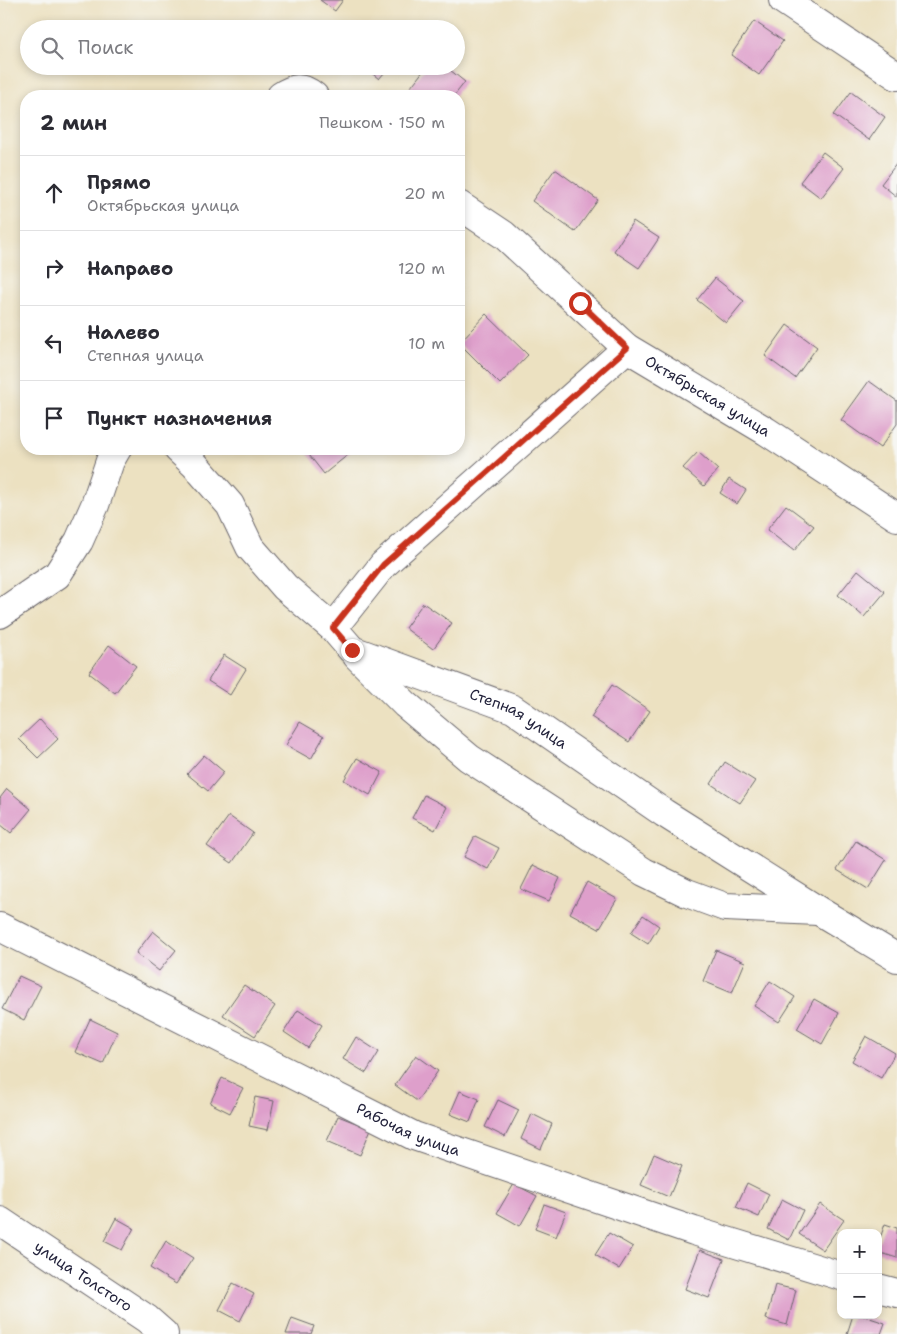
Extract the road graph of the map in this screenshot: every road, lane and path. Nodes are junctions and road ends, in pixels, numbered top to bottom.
1 (783, 0) edge
2 (897, 76) edge
3 (292, 90) edge
4 (307, 90) edge
5 (465, 209) edge
6 (627, 348) junction
7 (114, 455) edge
8 (184, 455) edge
9 (897, 517) edge
10 (0, 614) edge
11 (333, 628) junction
12 (352, 650) junction
13 (819, 911) junction
14 (0, 928) edge
15 (897, 958) edge
16 (0, 1221) edge
17 (837, 1275) edge
18 (882, 1289) edge
19 (897, 1293) edge
20 (164, 1334) edge

1 - 2 street
3 - 4 street
5 - 6 street, Октябрьская улица
6 - 9 street, Октябрьская улица
6 - 11 street
7 - 10 street
8 - 11 street, Степная улица
11 - 12 street, Степная улица
12 - 13 street, Степная улица
12 - 13 street
13 - 15 street, Степная улица
14 - 17 street, Рабочая улица
16 - 20 street, улица Толстого
18 - 19 street

